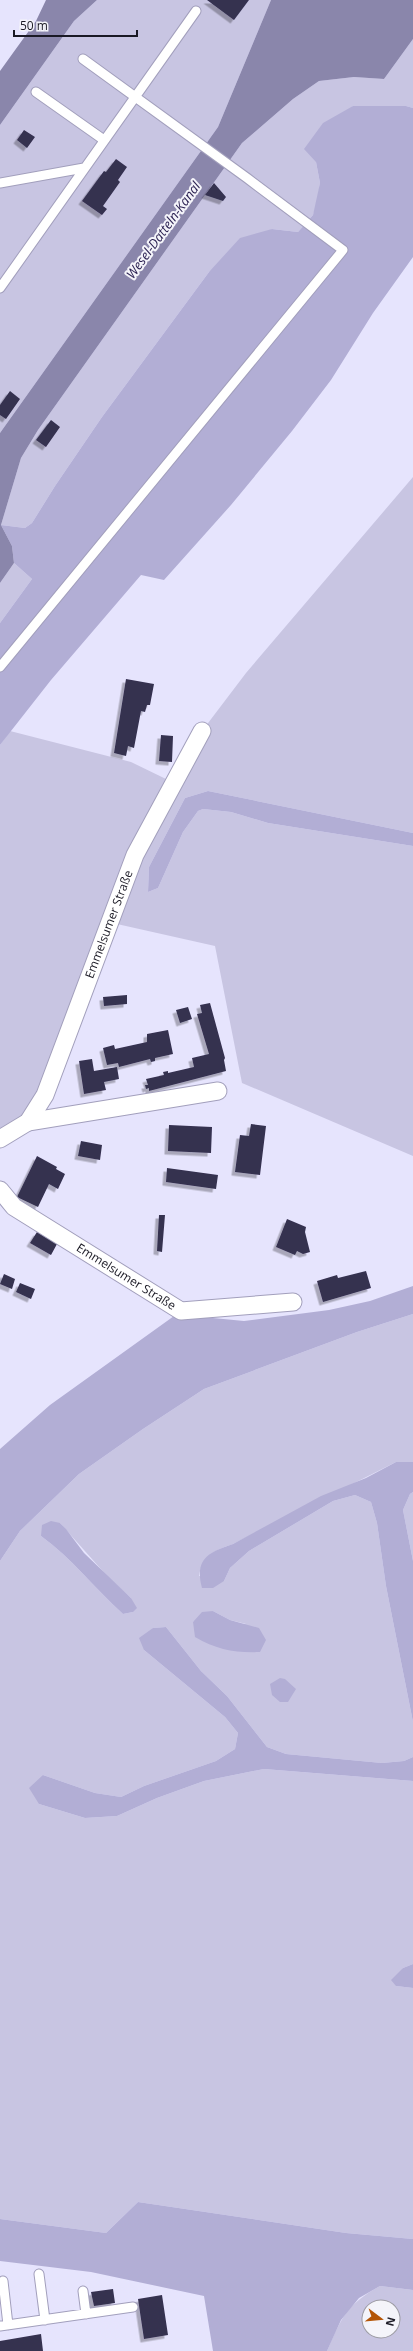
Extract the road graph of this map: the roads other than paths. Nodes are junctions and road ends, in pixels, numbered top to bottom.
1 (196, 10) dead end
2 (83, 59) dead end
3 (36, 92) dead end
4 (134, 97) junction
5 (104, 140) junction
6 (84, 168) junction
7 (0, 183) edge
8 (0, 288) edge
9 (0, 667) edge
10 (202, 731) dead end
11 (218, 1091) dead end
12 (28, 1122) junction
13 (0, 1139) edge
14 (0, 1190) edge
15 (293, 1302) dead end
16 (39, 2274) dead end
17 (3, 2281) dead end
18 (83, 2291) dead end
19 (134, 2307) dead end
20 (86, 2314) junction
21 (45, 2320) junction
22 (4, 2325) edge

1 - 4 lane
2 - 4 lane
3 - 5 lane
4 - 5 lane
4 - 9 lane
5 - 6 lane
6 - 7 lane
6 - 8 lane
10 - 12 street, Emmelsumer Straße
11 - 12 street, Emmelsumer Straße
12 - 13 street, Emmelsumer Straße
14 - 15 street, Emmelsumer Straße
16 - 21 lane
17 - 22 lane
18 - 20 lane
19 - 20 lane
20 - 21 lane
21 - 22 lane

